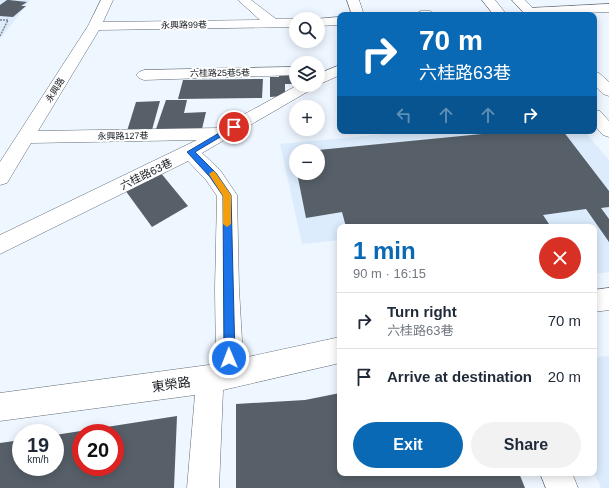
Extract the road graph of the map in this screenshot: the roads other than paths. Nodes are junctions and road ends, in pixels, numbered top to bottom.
1 (107, 0) edge
2 (244, 0) edge
3 (353, 0) edge
4 (488, 0) edge
5 (518, 0) edge
6 (606, 0) edge
7 (609, 2) edge
8 (609, 8) edge
9 (357, 12) edge
10 (498, 12) edge
11 (530, 12) edge
12 (547, 12) edge
13 (337, 21) edge
14 (289, 22) edge
15 (325, 22) edge
16 (272, 23) junction
17 (95, 26) junction
18 (325, 70) edge
19 (337, 70) edge
20 (337, 70) edge
21 (289, 71) edge
22 (144, 75) dead end
23 (325, 76) edge
24 (597, 79) edge
25 (609, 91) edge
26 (296, 92) edge
27 (597, 118) edge
28 (609, 131) edge
29 (221, 134) junction
30 (26, 137) junction
31 (190, 152) junction
32 (0, 178) edge
33 (0, 245) edge
34 (609, 298) edge
35 (597, 300) edge
36 (337, 351) edge
37 (220, 376) junction
38 (0, 407) edge
39 (557, 476) edge
40 (203, 488) edge
41 (562, 488) edge

1 - 17 street, 永興路
2 - 16 street
3 - 9 street
4 - 10 street
5 - 11 street
6 - 7 street
8 - 12 street
13 - 15 street
14 - 16 street, 永興路99巷
16 - 17 street, 永興路99巷
17 - 30 street, 永興路
18 - 19 street
20 - 23 street
21 - 22 street, 六桂路25巷5巷
24 - 25 street
26 - 29 street, 六桂路63巷
27 - 28 street
29 - 30 street, 永興路127巷
29 - 31 street, 六桂路63巷
30 - 32 street, 永興路
31 - 33 street, 六桂路63巷
31 - 37 street
34 - 35 street
36 - 37 street, 東榮路
37 - 38 street, 東榮路
37 - 40 street
39 - 41 street

